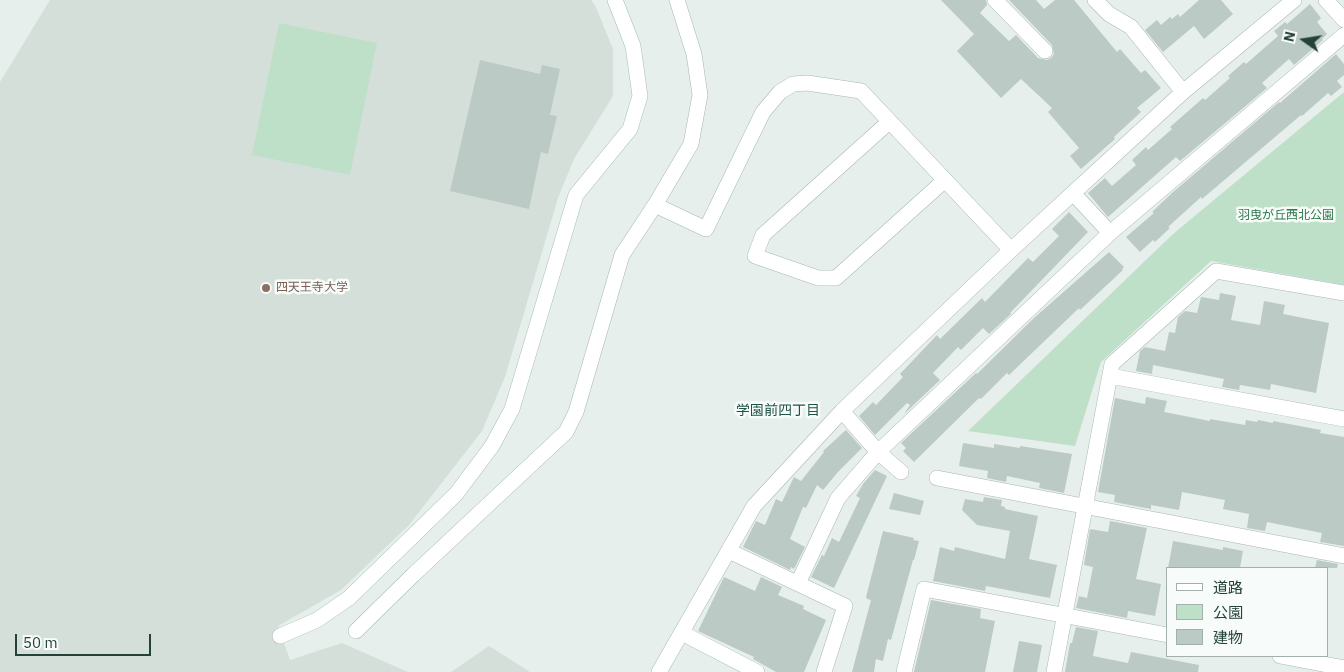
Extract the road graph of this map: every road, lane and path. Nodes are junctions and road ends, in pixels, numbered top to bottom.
1 (615, 0) edge
2 (677, 0) edge
3 (995, 0) edge
4 (1095, 0) edge
5 (1294, 0) edge
6 (1326, 0) edge
7 (1344, 20) edge
8 (1344, 35) edge
9 (1045, 51) dead end
10 (1183, 92) junction
11 (889, 122) junction
12 (945, 180) junction
13 (1073, 193) junction
14 (654, 205) junction
15 (1110, 233) junction
16 (1010, 250) junction
17 (1344, 294) edge
18 (1110, 376) junction
19 (842, 411) junction
20 (1344, 419) edge
21 (878, 452) junction
22 (901, 472) dead end
23 (937, 478) dead end
24 (1085, 507) junction
25 (729, 551) junction
26 (1344, 556) edge
27 (798, 584) junction
28 (1064, 616) junction
29 (356, 631) dead end
30 (682, 633) junction
31 (1166, 635) edge
32 (280, 636) dead end
33 (1285, 657) edge
34 (1344, 668) edge
35 (659, 672) edge
36 (757, 672) edge
37 (824, 672) edge
38 (904, 672) edge
39 (1054, 672) edge

1 - 32 street
2 - 14 street
3 - 9 street
4 - 10 street
5 - 10 street
6 - 7 street
8 - 15 street
10 - 13 street
11 - 12 street
11 - 12 street
11 - 14 street
12 - 16 street
13 - 15 street
13 - 16 street
14 - 29 street
15 - 21 street
16 - 19 street
17 - 18 street
18 - 20 street
18 - 24 street
19 - 21 street
19 - 25 street
21 - 22 street
21 - 27 street
23 - 24 street
24 - 26 street
24 - 28 street
25 - 27 street
25 - 30 street
27 - 37 street
28 - 31 street
28 - 38 street
28 - 39 street
30 - 35 street
30 - 36 street
33 - 34 street

